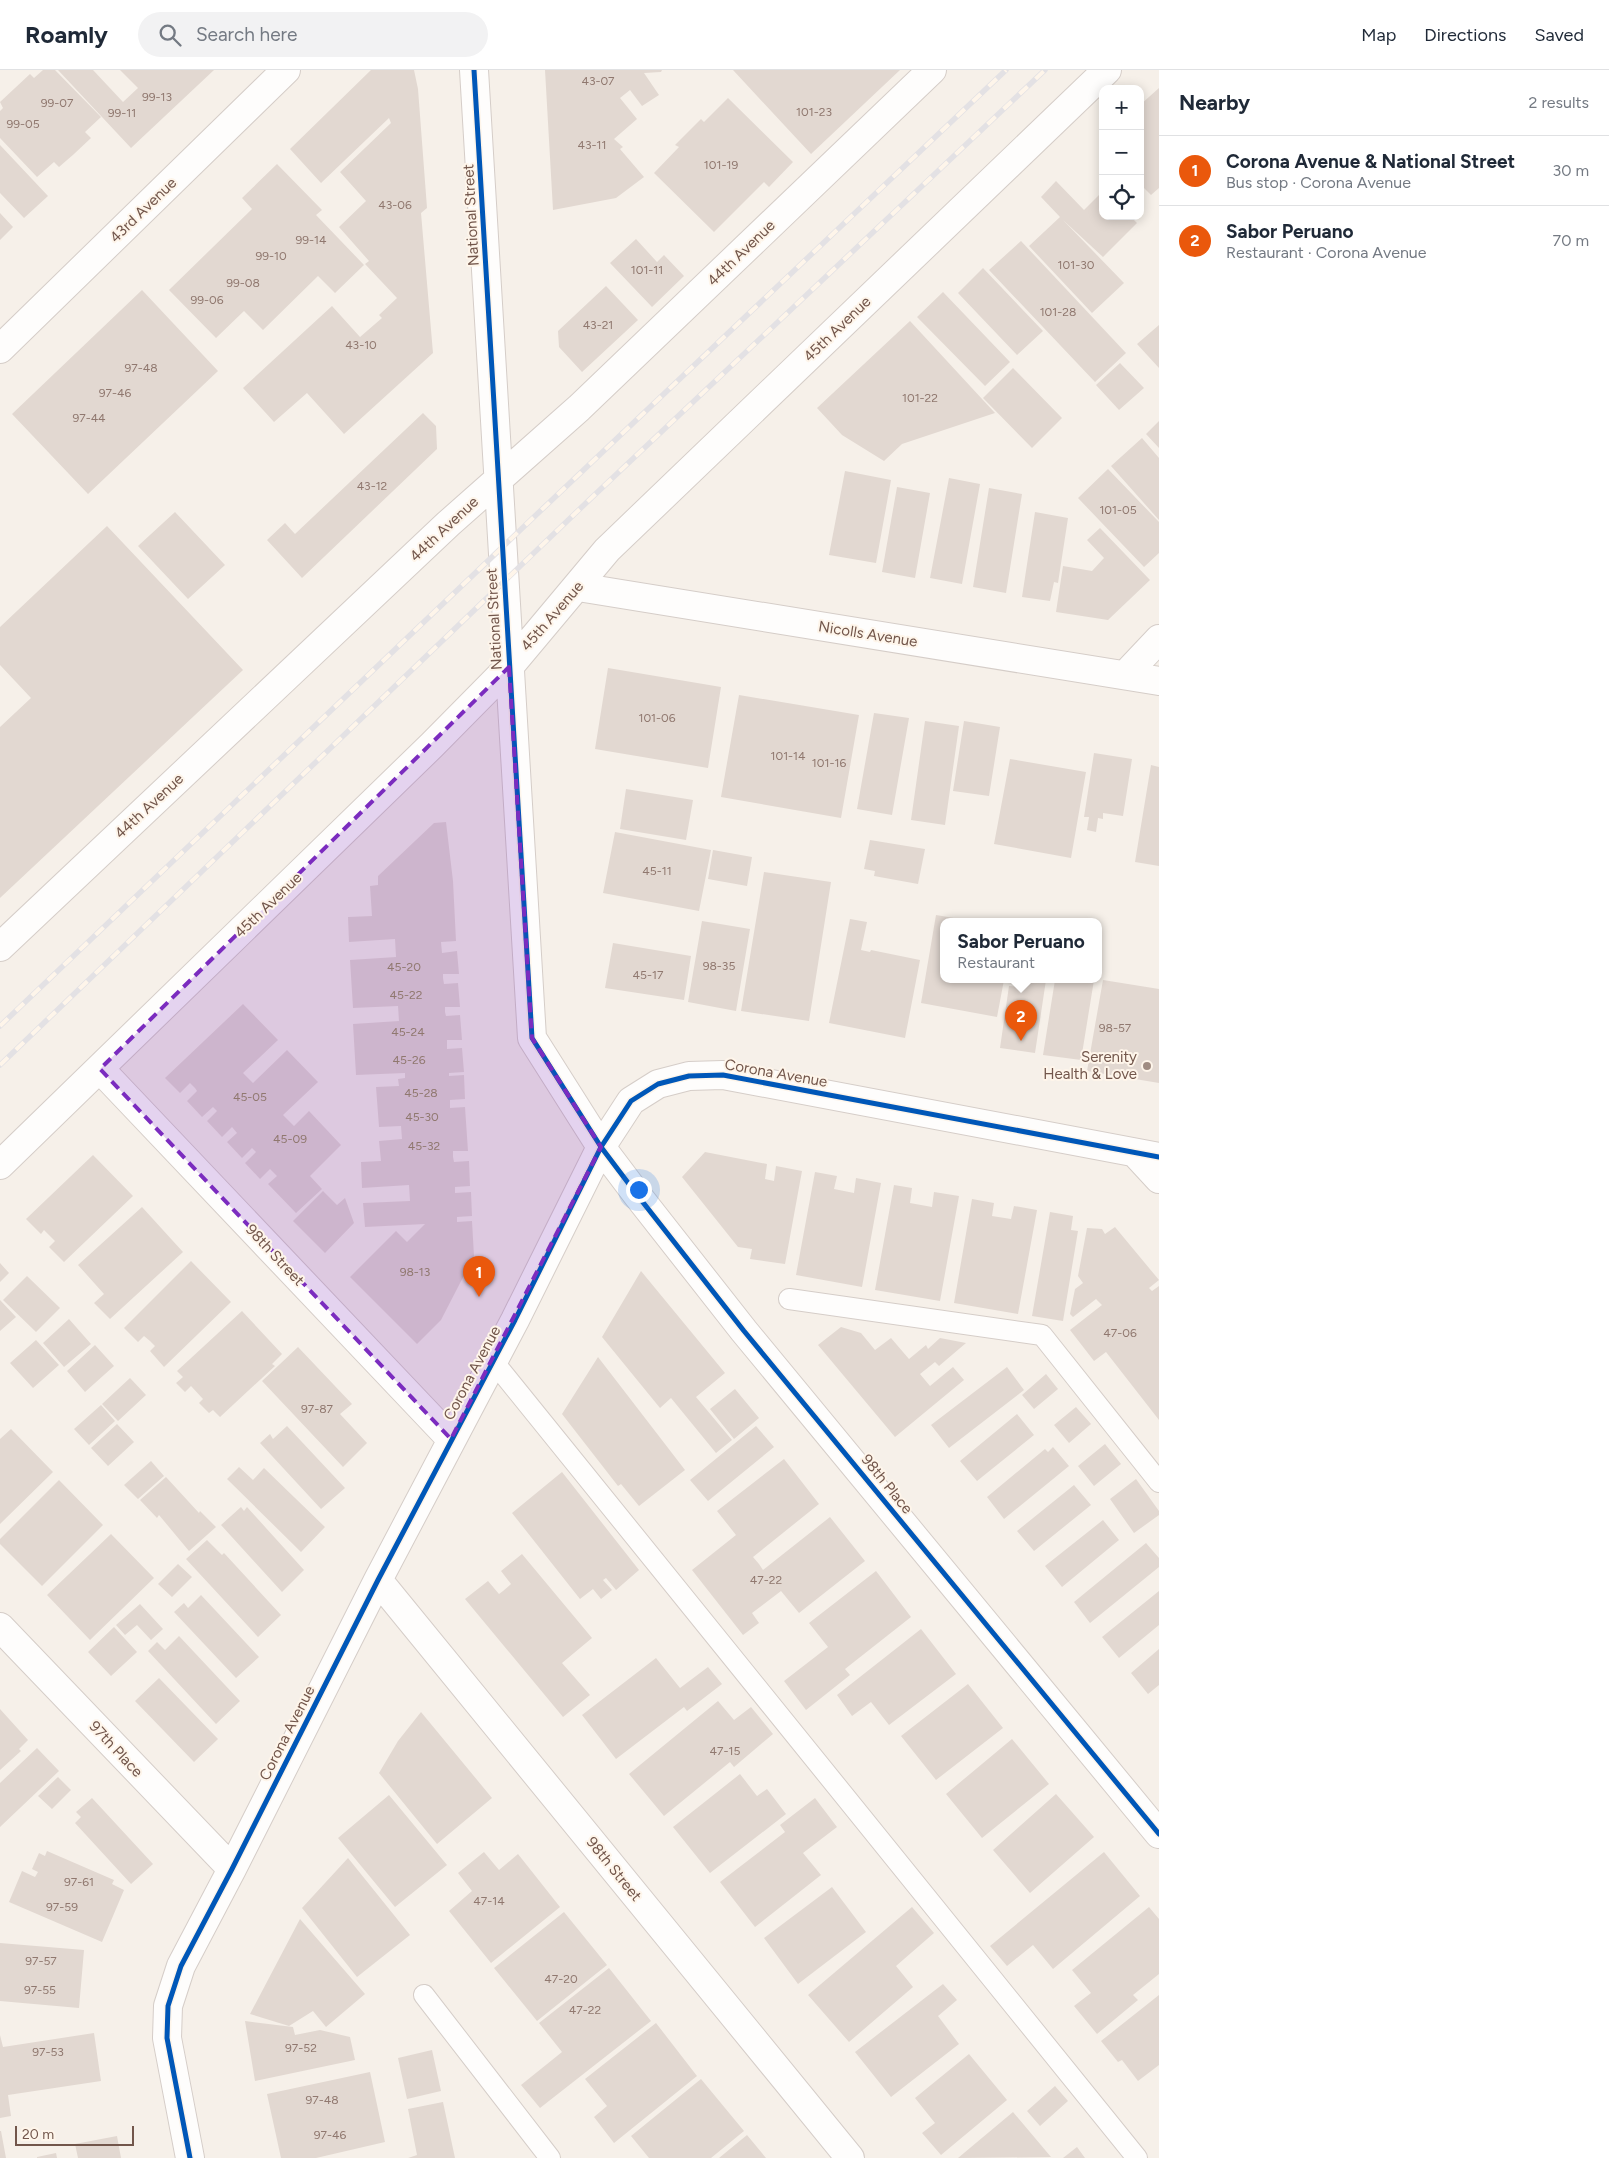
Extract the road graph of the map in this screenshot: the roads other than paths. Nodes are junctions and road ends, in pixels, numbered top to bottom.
1 (286, 70) edge
2 (474, 70) edge
3 (932, 70) edge
4 (1107, 70) edge
5 (0, 349) edge
6 (499, 479) junction
7 (578, 587) junction
8 (1159, 639) edge
9 (509, 667) junction
10 (1125, 674) junction
11 (1159, 681) edge
12 (0, 947) edge
13 (100, 1069) junction
14 (600, 1147) junction
15 (1147, 1155) edge
16 (0, 1165) edge
17 (1159, 1179) edge
18 (789, 1298) dead end
19 (493, 1361) junction
20 (450, 1440) junction
21 (1159, 1482) edge
22 (378, 1580) junction
23 (0, 1627) edge
24 (1159, 1834) edge
25 (232, 1870) junction
26 (424, 1995) dead end
27 (190, 2158) edge
28 (550, 2158) edge
29 (850, 2158) edge
30 (1137, 2158) edge

1 - 5 street, 43rd Avenue
2 - 6 street, National Street
3 - 6 street, 44th Avenue
4 - 7 street, 45th Avenue
6 - 9 street, National Street
6 - 12 street, 44th Avenue
7 - 9 street, 45th Avenue
7 - 10 street, Nicolls Avenue
8 - 10 street
9 - 13 street, 45th Avenue
9 - 14 street, National Street
10 - 11 street, Nicolls Avenue
13 - 16 street, 45th Avenue
13 - 20 street, 98th Street
14 - 15 street, Corona Avenue
14 - 19 street, Corona Avenue
14 - 24 street, 98th Place
15 - 17 street
18 - 21 lane
19 - 20 street, Corona Avenue
19 - 30 lane
20 - 22 street, Corona Avenue
22 - 25 street, Corona Avenue
22 - 29 street, 98th Street
23 - 25 street, 97th Place
25 - 27 street, Corona Avenue
26 - 28 lane

